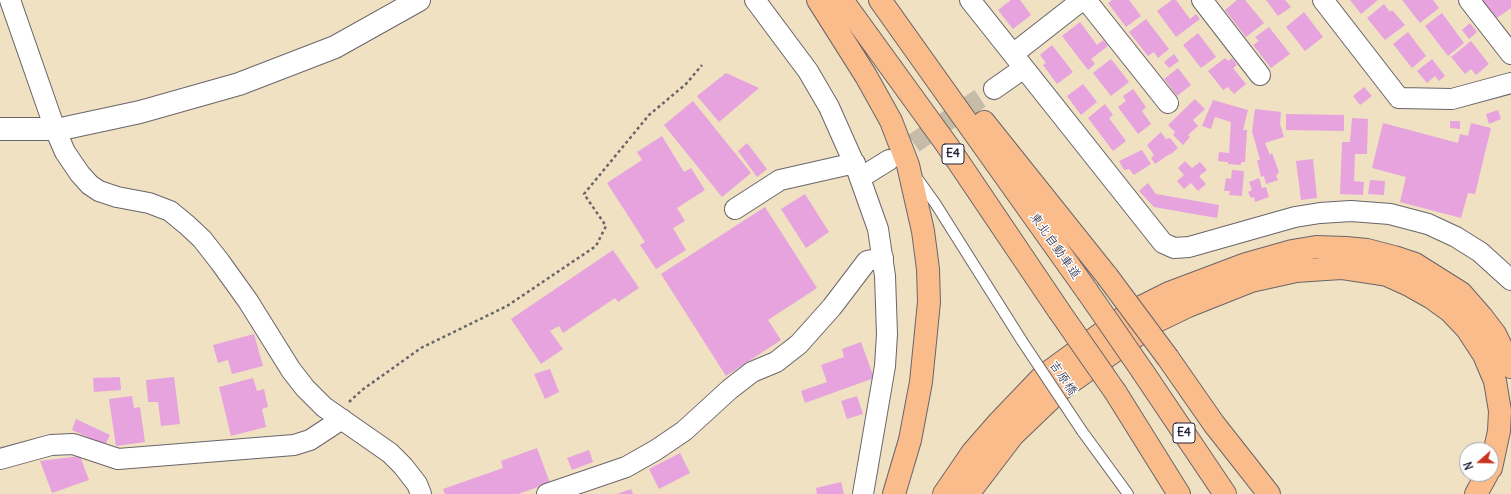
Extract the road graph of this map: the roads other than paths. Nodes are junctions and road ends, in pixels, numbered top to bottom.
1 (10, 0) edge
2 (419, 0) edge
3 (754, 0) edge
4 (818, 0) edge
5 (842, 0) edge
6 (880, 0) edge
7 (885, 0) edge
8 (970, 0) edge
9 (1082, 0) edge
10 (1086, 0) edge
11 (1202, 0) edge
12 (1322, 0) edge
13 (1469, 0) edge
14 (1504, 30) edge
15 (1511, 54) edge
16 (1018, 61) junction
17 (1260, 75) dead end
18 (1511, 83) edge
19 (994, 89) tunnel mouth
20 (1168, 104) dead end
21 (0, 129) edge
22 (55, 130) junction
23 (898, 162) junction
24 (857, 171) junction
25 (735, 209) dead end
26 (883, 258) junction
27 (1511, 280) edge
28 (1511, 367) edge
29 (339, 417) junction
30 (1497, 442) edge
31 (0, 459) edge
32 (1483, 482) edge
33 (553, 493) edge
34 (421, 494) edge
35 (863, 494) edge
36 (894, 494) edge
37 (944, 494) edge
38 (968, 494) edge
39 (1128, 494) edge
40 (1179, 494) edge
41 (1225, 494) edge
42 (1269, 494) edge
43 (1476, 494) edge

1 - 22 street
2 - 22 street
3 - 24 street
4 - 23 highway
5 - 40 highway, E4, bridge
6 - 41 highway, 東北自動車道 / E4, bridge
7 - 42 highway, bridge
8 - 16 street
9 - 16 street
10 - 20 street
11 - 17 street
12 - 18 street
13 - 14 street
14 - 15 street
16 - 19 street
16 - 27 street
21 - 22 street
22 - 29 street
23 - 24 street
23 - 36 highway
23 - 39 lane, 吉原橋, bridge
24 - 25 street
24 - 26 street
26 - 33 street
26 - 35 street
28 - 37 highway
29 - 31 street
29 - 34 street
30 - 38 highway
32 - 43 highway

